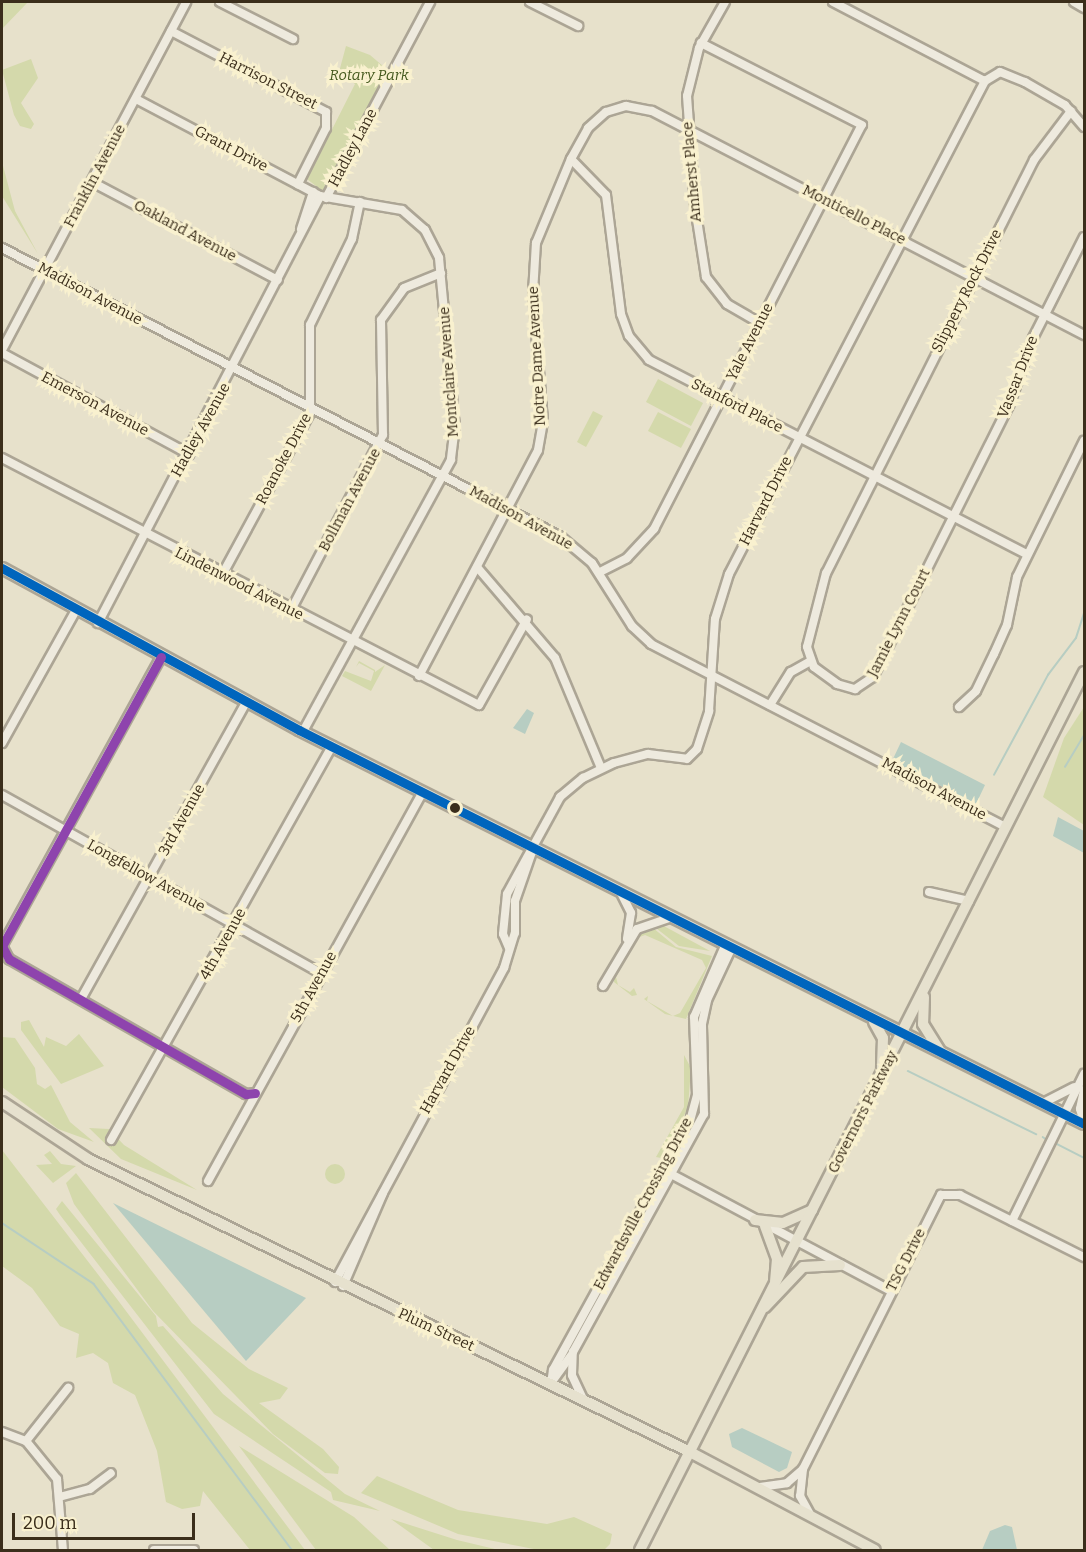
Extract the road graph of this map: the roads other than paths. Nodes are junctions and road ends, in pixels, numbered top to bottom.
1 (186, 2) edge
2 (220, 2) edge
3 (430, 2) edge
4 (530, 2) edge
5 (725, 2) edge
6 (833, 2) edge
7 (1074, 2) edge
8 (1084, 8) edge
9 (578, 26) dead end
10 (171, 31) junction
11 (293, 39) dead end
12 (701, 42) junction
13 (985, 81) junction
14 (136, 99) junction
15 (619, 107) joint
16 (1071, 111) junction
17 (1084, 127) edge
18 (688, 128) junction
19 (571, 159) junction
20 (93, 182) junction
21 (298, 184) junction
22 (320, 196) junction
23 (825, 199) junction
24 (360, 202) junction
25 (1084, 237) edge
26 (902, 239) junction
27 (2, 248) edge
28 (45, 271) junction
29 (441, 273) junction
30 (974, 277) junction
31 (278, 280) junction
32 (1044, 314) junction
33 (760, 323) junction
34 (1084, 335) edge
35 (2, 352) edge
36 (234, 369) junction
37 (722, 398) junction
38 (310, 408) junction
39 (798, 438) junction
40 (1084, 441) edge
41 (380, 443) junction
42 (189, 454) junction
43 (2, 458) edge
44 (443, 476) junction
45 (874, 477) junction
46 (509, 510) junction
47 (953, 517) junction
48 (144, 535) junction
49 (1028, 554) junction
50 (477, 567) junction
51 (2, 568) edge
52 (600, 572) junction
53 (222, 575) junction
54 (76, 610) junction
55 (291, 610) junction
56 (527, 619) junction
57 (98, 622) junction
58 (352, 642) junction
59 (161, 657) junction
60 (811, 661) junction
61 (1084, 672) edge
62 (419, 675) junction
63 (712, 675) junction
64 (246, 702) junction
65 (770, 705) junction
66 (959, 707) dead end
67 (303, 732) junction
68 (2, 743) edge
69 (332, 747) junction
70 (601, 768) junction
71 (422, 793) junction
72 (2, 795) edge
73 (1006, 827) junction
74 (64, 830) junction
75 (533, 849) junction
76 (149, 878) junction
77 (929, 892) dead end
78 (622, 895) junction
79 (969, 901) junction
80 (669, 918) junction
81 (234, 924) junction
82 (626, 942) junction
83 (728, 948) junction
84 (322, 974) junction
85 (603, 986) dead end
86 (925, 988) junction
87 (81, 999) junction
88 (871, 1019) junction
89 (902, 1035) junction
90 (165, 1047) junction
91 (942, 1053) junction
92 (882, 1074) junction
93 (1082, 1077) edge
94 (1084, 1090) edge
95 (255, 1093) junction
96 (2, 1102) edge
97 (1043, 1103) junction
98 (1064, 1113) junction
99 (1084, 1123) edge
100 (111, 1140) dead end
101 (671, 1174) junction
102 (208, 1181) dead end
103 (814, 1208) junction
104 (755, 1220) junction
105 (1012, 1221) junction
106 (765, 1226) junction
107 (796, 1244) junction
108 (1084, 1257) edge
109 (840, 1265) junction
110 (339, 1284) junction
111 (775, 1286) junction
112 (891, 1290) junction
113 (764, 1307) junction
114 (573, 1352) junction
115 (551, 1384) junction
116 (68, 1388) dead end
117 (583, 1399) junction
118 (2, 1432) edge
119 (27, 1441) junction
120 (690, 1452) junction
121 (802, 1469) junction
122 (111, 1473) dead end
123 (760, 1487) junction
124 (63, 1496) junction
125 (810, 1514) junction
126 (63, 1551) edge
127 (154, 1551) edge
128 (194, 1551) edge
129 (640, 1551) edge
130 (875, 1551) edge

1 - 10 street, Franklin Avenue
2 - 11 street
3 - 22 street, Hadley Lane
4 - 9 street
5 - 12 street, Amherst Place
6 - 13 street
7 - 8 street
10 - 14 street, Franklin Avenue
10 - 21 street, Harrison Street
12 - 18 street, Amherst Place
12 - 23 street, Yale Avenue
13 - 16 street
13 - 26 street, Harvard Drive
14 - 20 street, Franklin Avenue
14 - 21 street, Grant Drive
15 - 18 street, Monticello Place
15 - 19 street, Notre Dame Avenue
16 - 17 street
16 - 30 street, Slippery Rock Drive
18 - 23 street, Monticello Place
18 - 33 street, Amherst Place
19 - 37 street, Stanford Place
19 - 46 street, Notre Dame Avenue
20 - 28 street, Franklin Avenue
20 - 31 street, Oakland Avenue
21 - 22 street, Grant Drive
22 - 24 street, Montclaire Avenue
22 - 31 street, Hadley Avenue
23 - 26 street, Monticello Place
23 - 33 street, Yale Avenue
24 - 29 street, Montclaire Avenue
24 - 38 street, Roanoke Drive
25 - 32 street, Vassar Drive
26 - 30 street, Monticello Place
26 - 39 street, Harvard Drive
27 - 28 street, Madison Avenue
28 - 35 street, Franklin Avenue
28 - 36 street, Madison Avenue
29 - 41 street, Bollman Avenue
29 - 44 street, Montclaire Avenue
30 - 32 street, Monticello Place
30 - 45 street, Slippery Rock Drive
31 - 36 street, Hadley Avenue
32 - 34 street, Monticello Place
32 - 47 street, Vassar Drive
33 - 37 street, Yale Avenue
35 - 42 street, Emerson Avenue
36 - 38 street, Madison Avenue
36 - 42 street, Hadley Avenue
37 - 39 street, Stanford Place
37 - 52 street, Yale Avenue
38 - 41 street, Madison Avenue
38 - 53 street, Roanoke Drive
39 - 45 street, Stanford Place
39 - 63 street, Harvard Drive
40 - 49 street
41 - 44 street, Madison Avenue
41 - 55 street, Bollman Avenue
42 - 48 street, Hadley Avenue
43 - 48 street, Lindenwood Avenue
44 - 46 street, Madison Avenue
44 - 58 street, Montclaire Avenue
45 - 47 street, Stanford Place
45 - 60 street
46 - 50 street, Notre Dame Avenue
46 - 52 street, Madison Avenue
47 - 49 street, Stanford Place
47 - 60 street, Jamie Lynn Court
48 - 53 street, Lindenwood Avenue
48 - 57 street, Hadley Avenue
49 - 66 street
50 - 56 street
50 - 62 street, Notre Dame Avenue
51 - 54 main road
52 - 63 street, Madison Avenue
53 - 55 street, Lindenwood Avenue
54 - 57 main road
54 - 68 street
55 - 58 street, Lindenwood Avenue
56 - 62 street, Lindenwood Avenue
56 - 70 street
57 - 59 main road
58 - 62 street, Lindenwood Avenue
58 - 67 street, Montclaire Avenue
59 - 64 main road
59 - 74 street
60 - 65 street
61 - 73 main road, Governors Parkway
63 - 65 street, Madison Avenue
63 - 70 street, Harvard Drive
64 - 67 main road
64 - 76 street, 3rd Avenue
65 - 73 street, Madison Avenue
67 - 69 main road
69 - 71 main road
69 - 81 street, 4th Avenue
70 - 75 street, Harvard Drive
71 - 75 main road
71 - 84 street, 5th Avenue
72 - 74 street, Longfellow Avenue
73 - 79 main road, Governors Parkway
74 - 76 street, Longfellow Avenue
74 - 87 street
75 - 78 main road
75 - 110 street, Harvard Drive
76 - 81 street, Longfellow Avenue
76 - 87 street, 3rd Avenue
77 - 79 street
78 - 80 main road
78 - 82 street
79 - 86 main road, Governors Parkway
80 - 82 street
80 - 83 main road
81 - 84 street, Longfellow Avenue
81 - 90 street, 4th Avenue
82 - 85 street
83 - 88 main road
83 - 101 street, Edwardsville Crossing Drive
83 - 115 street, Edwardsville Crossing Drive
84 - 95 street, 5th Avenue
86 - 89 main road, Governors Parkway
86 - 91 main road
87 - 90 street
88 - 89 main road
88 - 92 main road
89 - 91 main road
89 - 92 main road, Governors Parkway
90 - 95 street
90 - 100 street, 4th Avenue
91 - 97 main road
92 - 103 main road, Governors Parkway
93 - 97 street
93 - 98 street
94 - 99 street
95 - 102 street, 5th Avenue
96 - 110 main road, Plum Street
97 - 98 main road
98 - 99 main road
98 - 105 street
101 - 104 street, Edwardsville Crossing Drive
101 - 114 street, Edwardsville Crossing Drive
103 - 104 main road
103 - 107 main road, Governors Parkway
104 - 106 street, Edwardsville Crossing Drive
105 - 108 street, TSG Drive
105 - 112 street, TSG Drive
106 - 107 street, Edwardsville Crossing Drive
106 - 111 main road
107 - 109 street, Edwardsville Crossing Drive
107 - 111 main road, Governors Parkway
109 - 112 street, Edwardsville Crossing Drive
109 - 113 main road
110 - 115 main road, Plum Street
111 - 113 main road, Governors Parkway
112 - 121 street, TSG Drive
113 - 120 main road, Governors Parkway
114 - 115 street, Edwardsville Crossing Drive
114 - 117 street
115 - 117 main road, Plum Street
116 - 119 street
117 - 120 main road, Plum Street
118 - 119 street
119 - 124 street
120 - 123 main road, Plum Street
120 - 129 main road, Governors Parkway
121 - 123 street
121 - 125 street, TSG Drive
122 - 124 street
123 - 125 main road, Plum Street
124 - 126 street
125 - 130 main road, Plum Street
127 - 128 street

